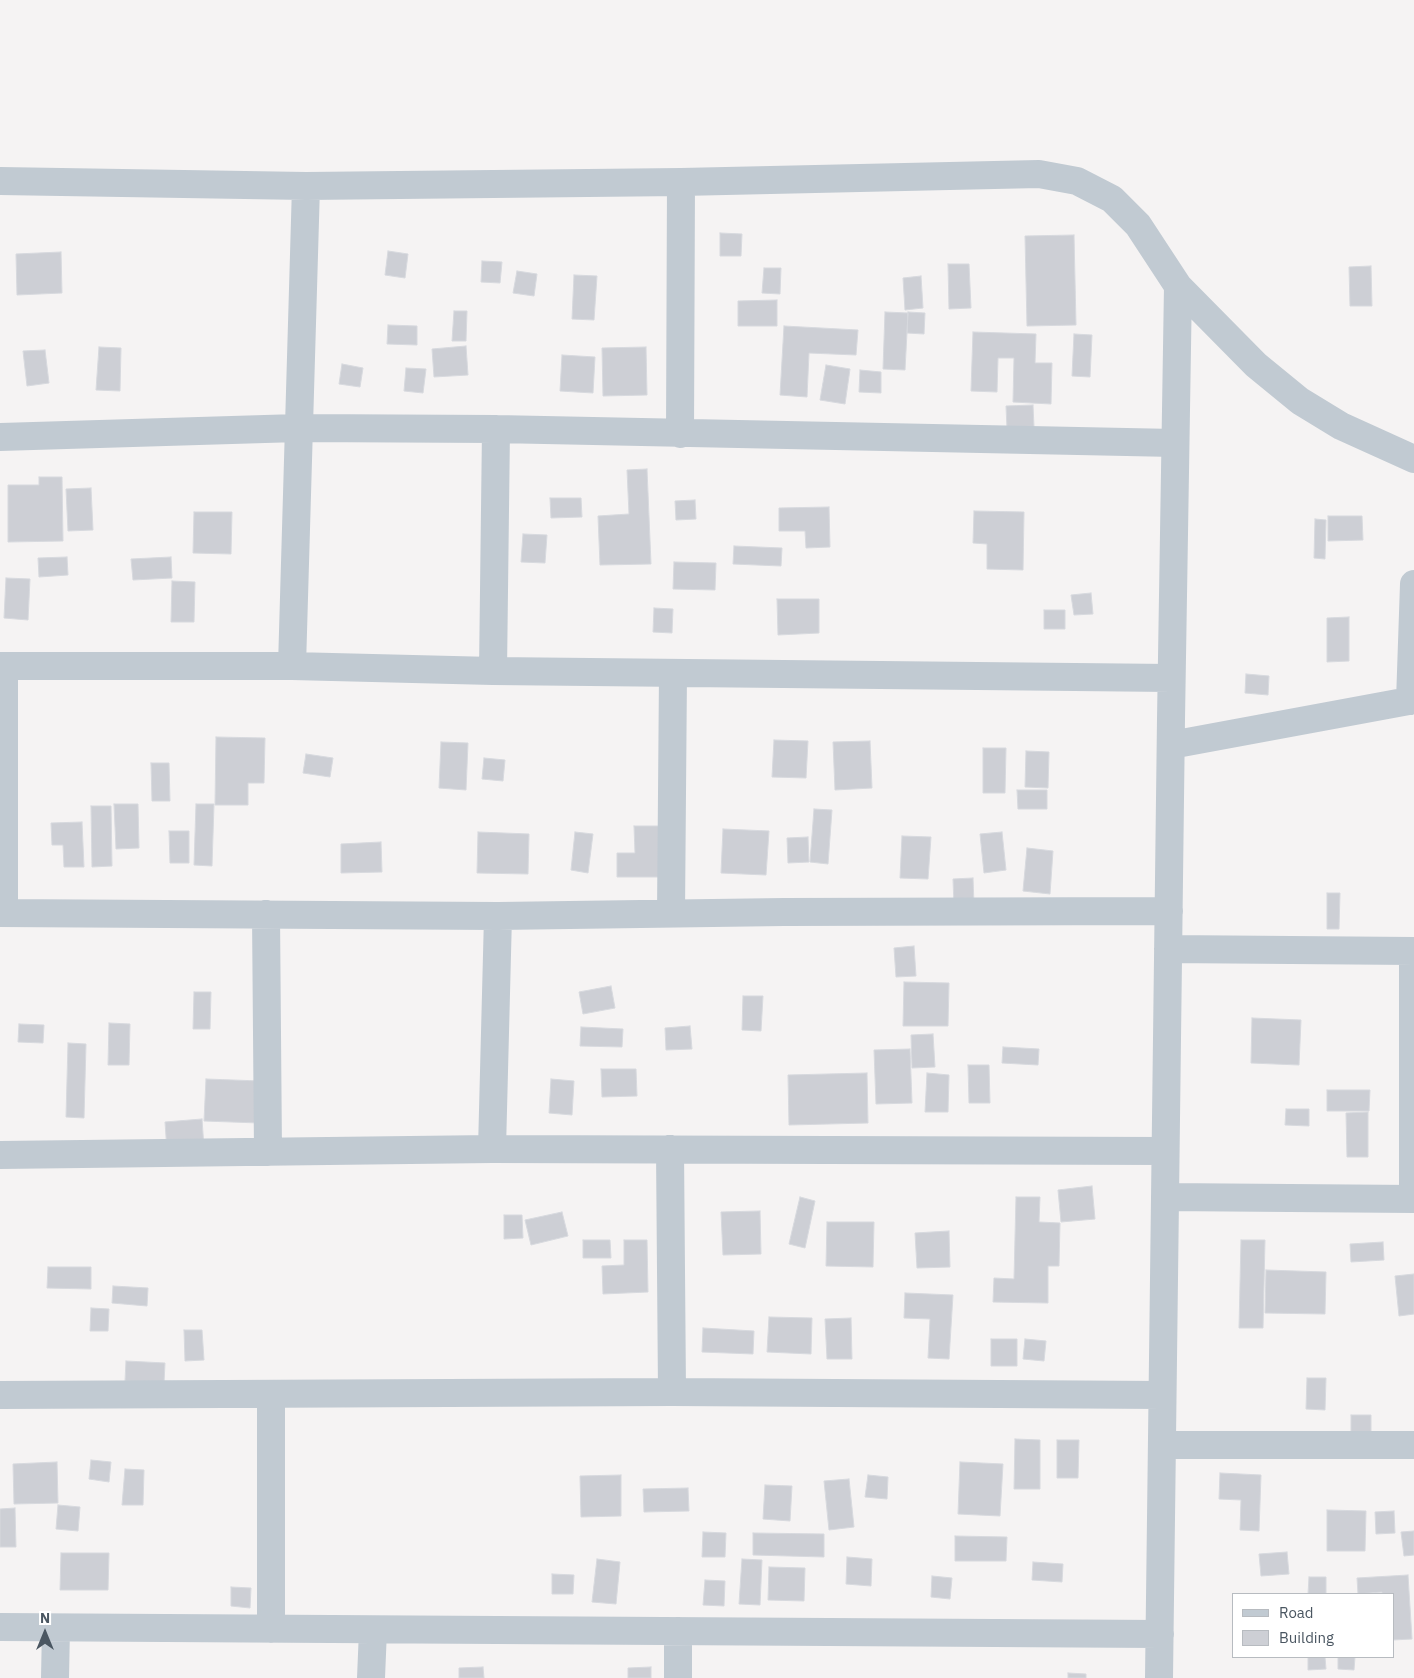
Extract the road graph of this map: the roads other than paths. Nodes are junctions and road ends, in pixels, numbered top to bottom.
1 (0, 180) edge
2 (682, 182) junction
3 (306, 186) junction
4 (1178, 286) junction
5 (298, 428) junction
6 (496, 429) junction
7 (680, 434) junction
8 (0, 436) edge
9 (1175, 443) junction
10 (1414, 459) edge
11 (1414, 584) edge
12 (2, 666) edge
13 (292, 666) junction
14 (493, 671) junction
15 (673, 673) junction
16 (1171, 678) junction
17 (1412, 701) edge
18 (1171, 745) junction
19 (1169, 911) junction
20 (2, 913) edge
21 (671, 913) junction
22 (266, 914) junction
23 (498, 916) junction
24 (1168, 949) junction
25 (1414, 951) edge
26 (492, 1149) junction
27 (670, 1149) junction
28 (1165, 1151) junction
29 (268, 1152) junction
30 (0, 1156) edge
31 (1165, 1197) junction
32 (1413, 1200) edge
33 (672, 1392) junction
34 (271, 1394) junction
35 (1162, 1394) junction
36 (0, 1395) edge
37 (1163, 1445) junction
38 (1414, 1445) edge
39 (0, 1628) edge
40 (56, 1628) junction
41 (271, 1629) junction
42 (373, 1630) junction
43 (678, 1631) junction
44 (1160, 1634) junction
45 (56, 1678) edge
46 (371, 1678) edge
47 (678, 1678) edge
48 (1159, 1678) edge

1 - 3 street
2 - 3 street
2 - 4 street
2 - 7 street
3 - 5 street
4 - 9 street
4 - 10 street
5 - 6 street
5 - 8 street
5 - 13 street
6 - 7 street
6 - 14 street
7 - 9 street
9 - 16 street
11 - 17 street
12 - 13 street
12 - 20 street
13 - 14 street
14 - 15 street
15 - 16 street
15 - 21 street
16 - 18 street
17 - 18 street
18 - 19 street
19 - 21 street
19 - 24 street
20 - 22 street
21 - 23 street
22 - 23 street
22 - 29 street
23 - 26 street
24 - 25 street
24 - 28 street
25 - 32 street
26 - 27 street
26 - 29 street
27 - 28 street
27 - 33 street
28 - 31 street
29 - 30 street
31 - 32 street
31 - 35 street
33 - 34 street
33 - 35 street
34 - 36 street
34 - 41 street
35 - 37 street
37 - 38 street
37 - 44 street
39 - 40 street
40 - 41 street
40 - 45 street
41 - 42 street
42 - 43 street
42 - 46 street
43 - 44 street
43 - 47 street
44 - 48 street

